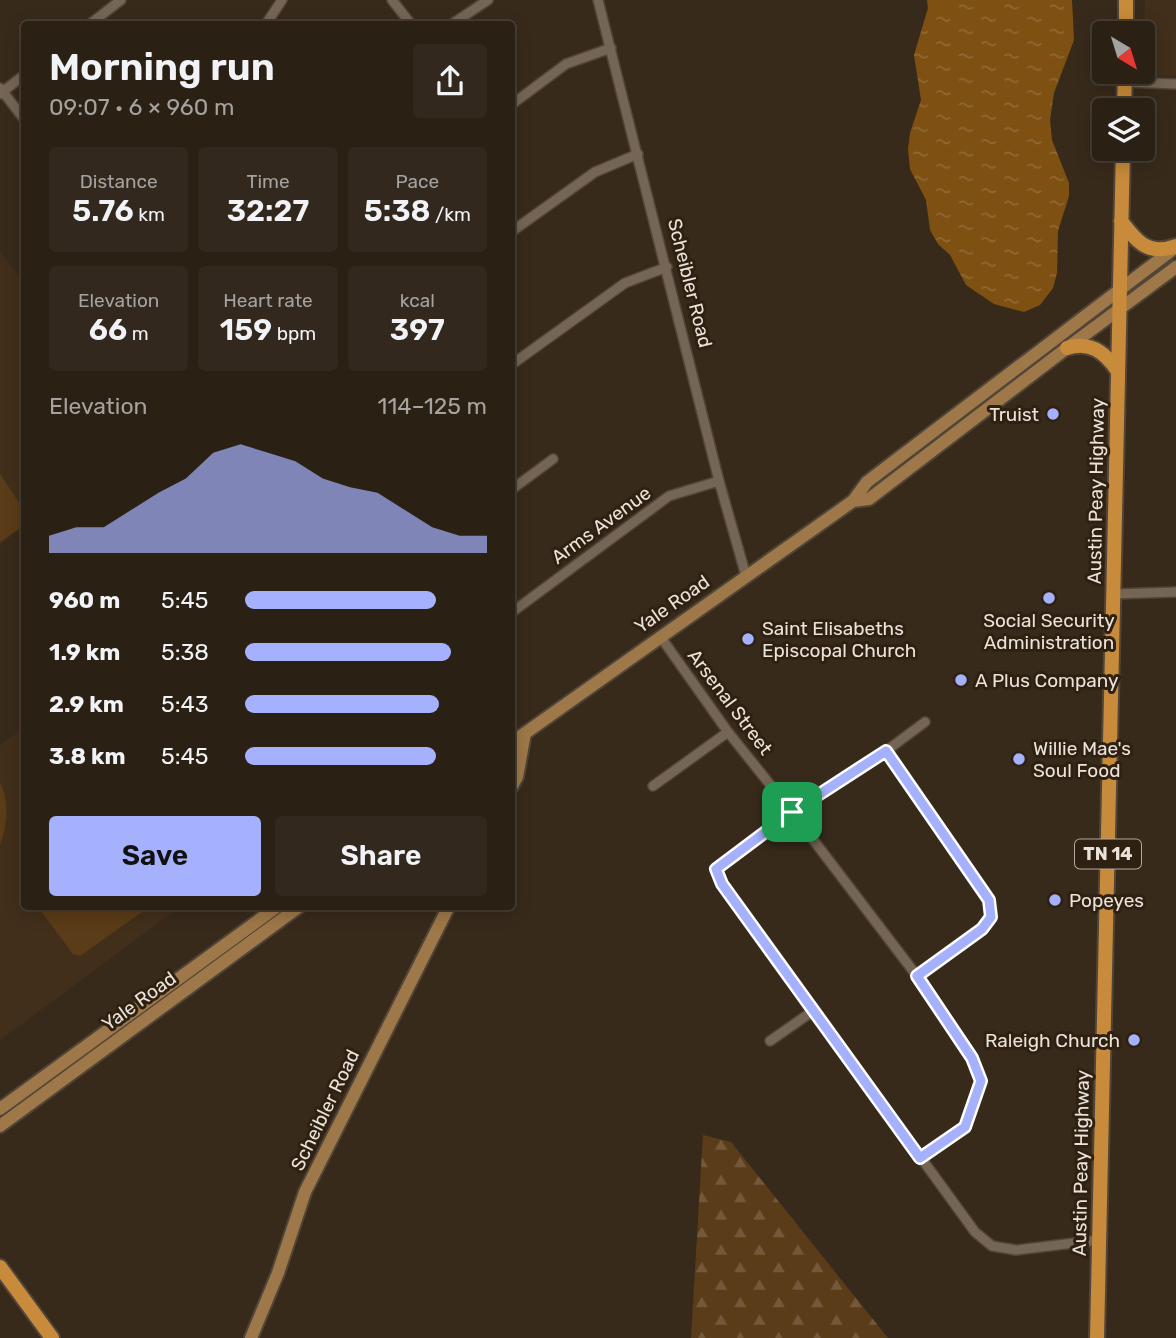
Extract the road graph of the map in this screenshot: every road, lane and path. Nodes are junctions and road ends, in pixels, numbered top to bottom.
1 (120, 0) edge
2 (282, 0) edge
3 (392, 0) edge
4 (488, 0) edge
5 (598, 0) edge
6 (1126, 0) edge
7 (94, 21) edge
8 (268, 21) edge
9 (409, 21) edge
10 (456, 21) edge
11 (1126, 21) edge
12 (611, 48) junction
13 (21, 77) edge
14 (1155, 81) edge
15 (1176, 84) edge
16 (1, 91) edge
17 (515, 102) edge
18 (21, 115) edge
19 (638, 154) junction
20 (1123, 161) edge
21 (1121, 221) junction
22 (515, 229) edge
23 (1176, 246) edge
24 (667, 267) junction
25 (1176, 267) edge
26 (1119, 291) junction
27 (1118, 310) junction
28 (1067, 348) junction
29 (515, 362) edge
30 (1117, 370) junction
31 (553, 459) dead end
32 (719, 481) junction
33 (515, 487) edge
34 (853, 501) junction
35 (746, 576) junction
36 (1176, 592) edge
37 (1113, 594) junction
38 (515, 609) edge
39 (660, 636) junction
40 (925, 722) dead end
41 (729, 732) junction
42 (525, 733) junction
43 (515, 741) edge
44 (886, 751) junction
45 (515, 781) edge
46 (653, 786) dead end
47 (792, 812) junction
48 (273, 910) edge
49 (295, 910) edge
50 (447, 910) edge
51 (917, 976) junction
52 (813, 1011) junction
53 (770, 1041) dead end
54 (0, 1109) edge
55 (0, 1126) edge
56 (920, 1158) junction
57 (1099, 1240) junction
58 (0, 1267) edge
59 (52, 1338) edge
60 (251, 1338) edge
61 (1097, 1338) edge

1 - 7 street
2 - 8 street
3 - 9 street
4 - 10 street
5 - 12 street, Scheibler Road
6 - 11 main road
12 - 17 street
12 - 19 street, Scheibler Road
13 - 16 street
14 - 15 street
16 - 18 street
19 - 22 street
19 - 24 street, Scheibler Road
20 - 21 main road, Austin Peay Highway / TN 14
21 - 23 main road
21 - 26 main road, Austin Peay Highway / TN 14
23 - 26 main road, Yale Road
24 - 29 street
24 - 32 street, Scheibler Road
25 - 27 main road, Yale Road
26 - 27 main road, Austin Peay Highway / TN 14
26 - 34 main road, Yale Road
27 - 28 main road, Yale Road
27 - 30 main road, Austin Peay Highway / TN 14
28 - 30 main road
28 - 34 main road, Yale Road
30 - 37 main road, Austin Peay Highway / TN 14
31 - 33 street
32 - 35 street, Scheibler Road
32 - 38 street, Arms Avenue
34 - 35 main road, Yale Road
35 - 39 main road, Yale Road
36 - 37 street
37 - 57 main road, Austin Peay Highway / TN 14
39 - 41 street, Arsenal Street
39 - 42 main road, Yale Road
40 - 44 street
41 - 46 street
41 - 47 street, Arsenal Street
42 - 43 main road, Yale Road
42 - 45 main road
44 - 47 street
44 - 51 street
47 - 51 street, Arsenal Street
47 - 52 street
48 - 54 main road, Yale Road
49 - 55 main road, Yale Road
50 - 60 main road, Scheibler Road
51 - 56 street, Arsenal Street
52 - 53 street
52 - 56 street
56 - 57 street
57 - 61 main road, Austin Peay Highway / TN 14
58 - 59 main road

